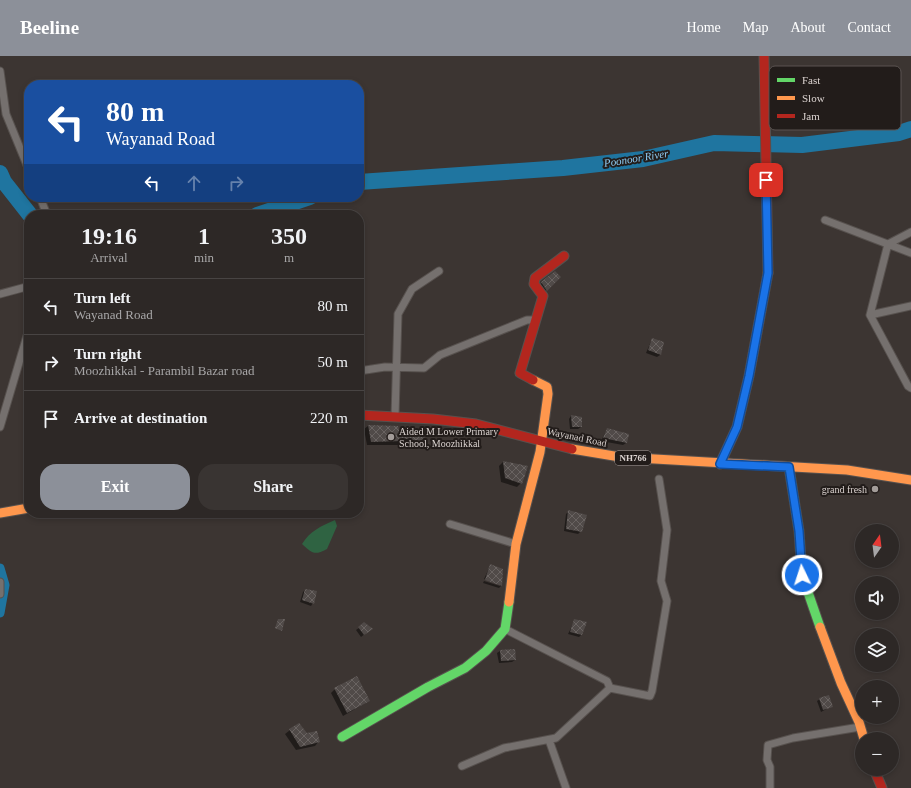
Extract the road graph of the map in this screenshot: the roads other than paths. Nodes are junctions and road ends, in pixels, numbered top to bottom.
1 (764, 56) edge
2 (0, 71) edge
3 (24, 158) edge
4 (825, 220) dead end
5 (911, 232) edge
6 (888, 244) junction
7 (911, 253) edge
8 (564, 256) dead end
9 (439, 271) dead end
10 (24, 287) edge
11 (0, 294) edge
12 (911, 306) edge
13 (870, 315) junction
14 (535, 320) junction
15 (24, 346) edge
16 (398, 367) junction
17 (364, 370) edge
18 (911, 388) edge
19 (364, 415) edge
20 (396, 416) junction
21 (0, 427) edge
22 (540, 441) junction
23 (720, 464) junction
24 (789, 467) junction
25 (659, 479) dead end
26 (911, 480) edge
27 (24, 509) edge
28 (0, 513) edge
29 (450, 524) dead end
30 (516, 544) junction
31 (0, 582) edge
32 (0, 594) edge
33 (505, 629) junction
34 (610, 688) junction
35 (860, 727) junction
36 (862, 732) edge
37 (342, 737) dead end
38 (549, 740) junction
39 (462, 766) dead end
40 (877, 776) edge
41 (566, 788) edge
42 (770, 788) edge
43 (882, 788) edge

1 - 23 main road
2 - 3 street
4 - 6 street
5 - 6 street
6 - 7 street
6 - 13 street
8 - 14 main road
9 - 16 street
10 - 11 street
12 - 13 street
13 - 18 street
14 - 16 street
14 - 22 main road
15 - 21 street
16 - 17 street
16 - 20 street
19 - 20 main road, Wayanad Road / NH766
20 - 22 main road, Wayanad Road / NH766
22 - 23 main road, Wayanad Road / NH766
22 - 30 main road
23 - 24 main road, Wayanad Road / NH766
24 - 26 main road, Wayanad Road / NH766
24 - 35 main road
25 - 34 street
27 - 28 main road
29 - 30 street
30 - 33 main road
31 - 32 street
33 - 34 street
33 - 37 main road
34 - 38 street
35 - 36 main road
35 - 42 street
38 - 39 street
38 - 41 street
40 - 43 main road

